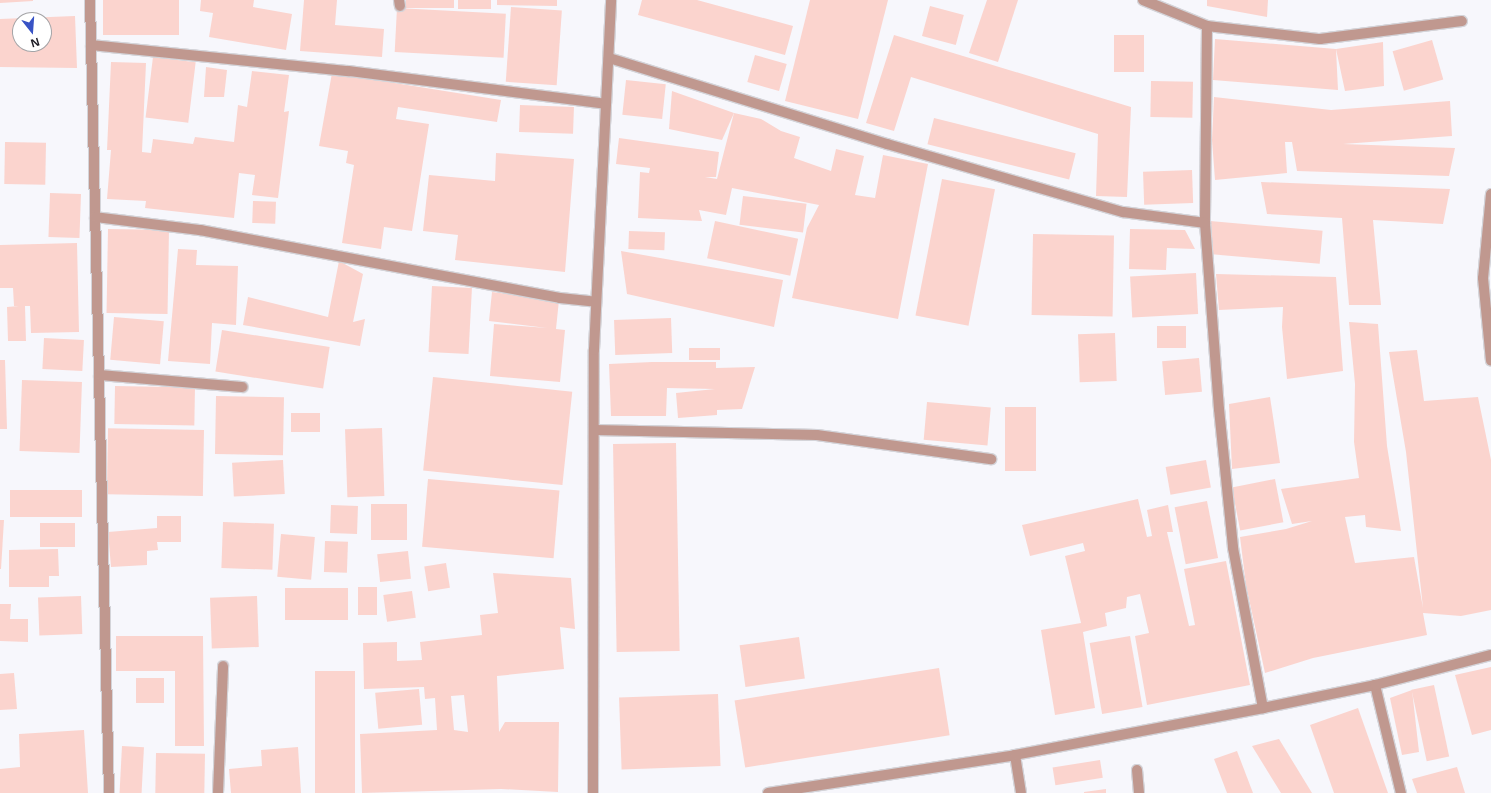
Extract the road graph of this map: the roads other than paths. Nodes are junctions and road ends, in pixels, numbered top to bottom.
1 (90, 0) edge
2 (612, 0) edge
3 (1143, 0) edge
4 (1462, 21) dead end
5 (1207, 26) junction
6 (91, 44) junction
7 (609, 58) junction
8 (606, 104) junction
9 (1491, 194) edge
10 (96, 217) junction
11 (1205, 223) junction
12 (1488, 259) edge
13 (596, 302) junction
14 (1491, 361) edge
15 (99, 375) junction
16 (243, 387) dead end
17 (595, 430) junction
18 (991, 459) dead end
19 (1491, 655) edge
20 (223, 666) dead end
21 (1375, 685) junction
22 (1263, 708) junction
23 (1015, 755) junction
24 (1137, 770) dead end
25 (109, 793) edge
26 (218, 793) edge
27 (593, 793) edge
28 (768, 793) edge
29 (1021, 793) edge
30 (1139, 793) edge
31 (1401, 793) edge

1 - 6 street
2 - 7 street
3 - 5 street
4 - 5 street
5 - 11 street
6 - 8 street
6 - 10 street
7 - 8 street
7 - 11 street
8 - 13 street
9 - 12 street
10 - 13 street
10 - 15 street
11 - 22 street
12 - 14 street
13 - 17 street
15 - 16 street
15 - 25 street
17 - 18 street
17 - 27 street
19 - 21 street
20 - 26 street
21 - 22 street
21 - 31 street
22 - 23 street
23 - 28 street
23 - 29 street
24 - 30 street

